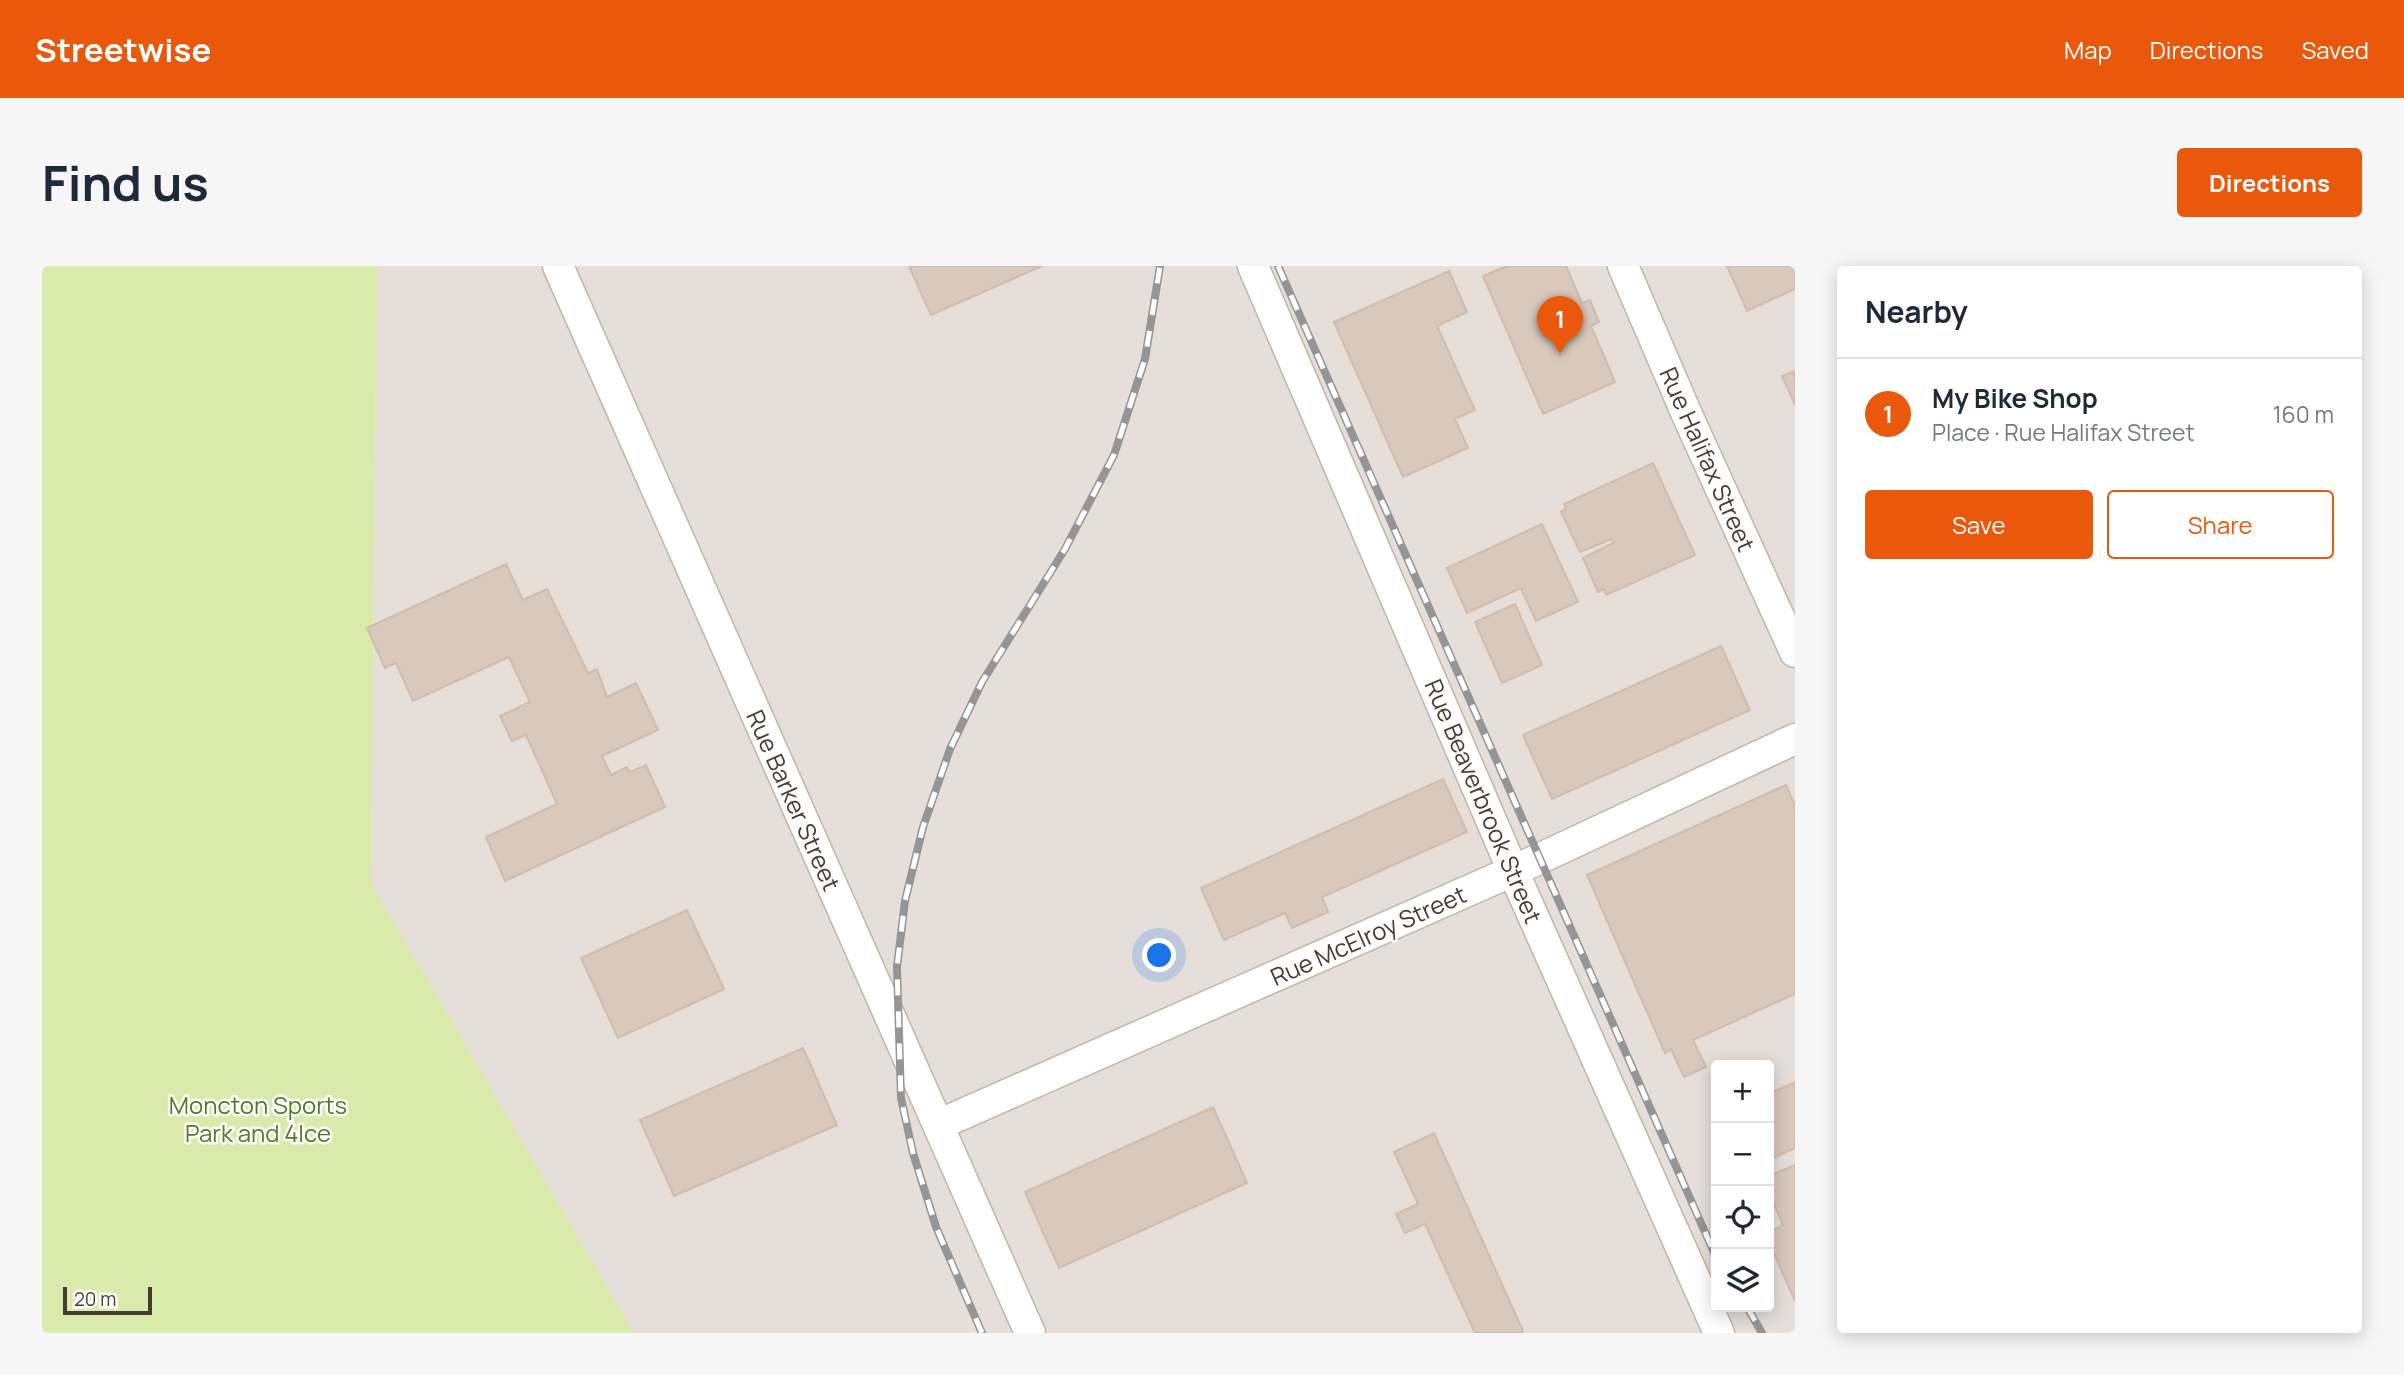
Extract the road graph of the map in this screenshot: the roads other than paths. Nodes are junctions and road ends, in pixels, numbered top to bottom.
1 (558, 266) edge
2 (1253, 266) edge
3 (1623, 266) edge
4 (1786, 608) edge
5 (1795, 652) edge
6 (1795, 739) edge
7 (1513, 871) junction
8 (938, 1125) junction
9 (1030, 1333) edge
10 (1719, 1333) edge

1 - 8 street, Rue Barker Street
2 - 7 street, Rue Beaverbrook Street
3 - 4 street, Rue Halifax Street
4 - 5 street, Rue Halifax Street
6 - 7 street, Rue McElroy Street
7 - 8 street, Rue McElroy Street
7 - 10 street, Rue Beaverbrook Street
8 - 9 street, Rue Barker Street

